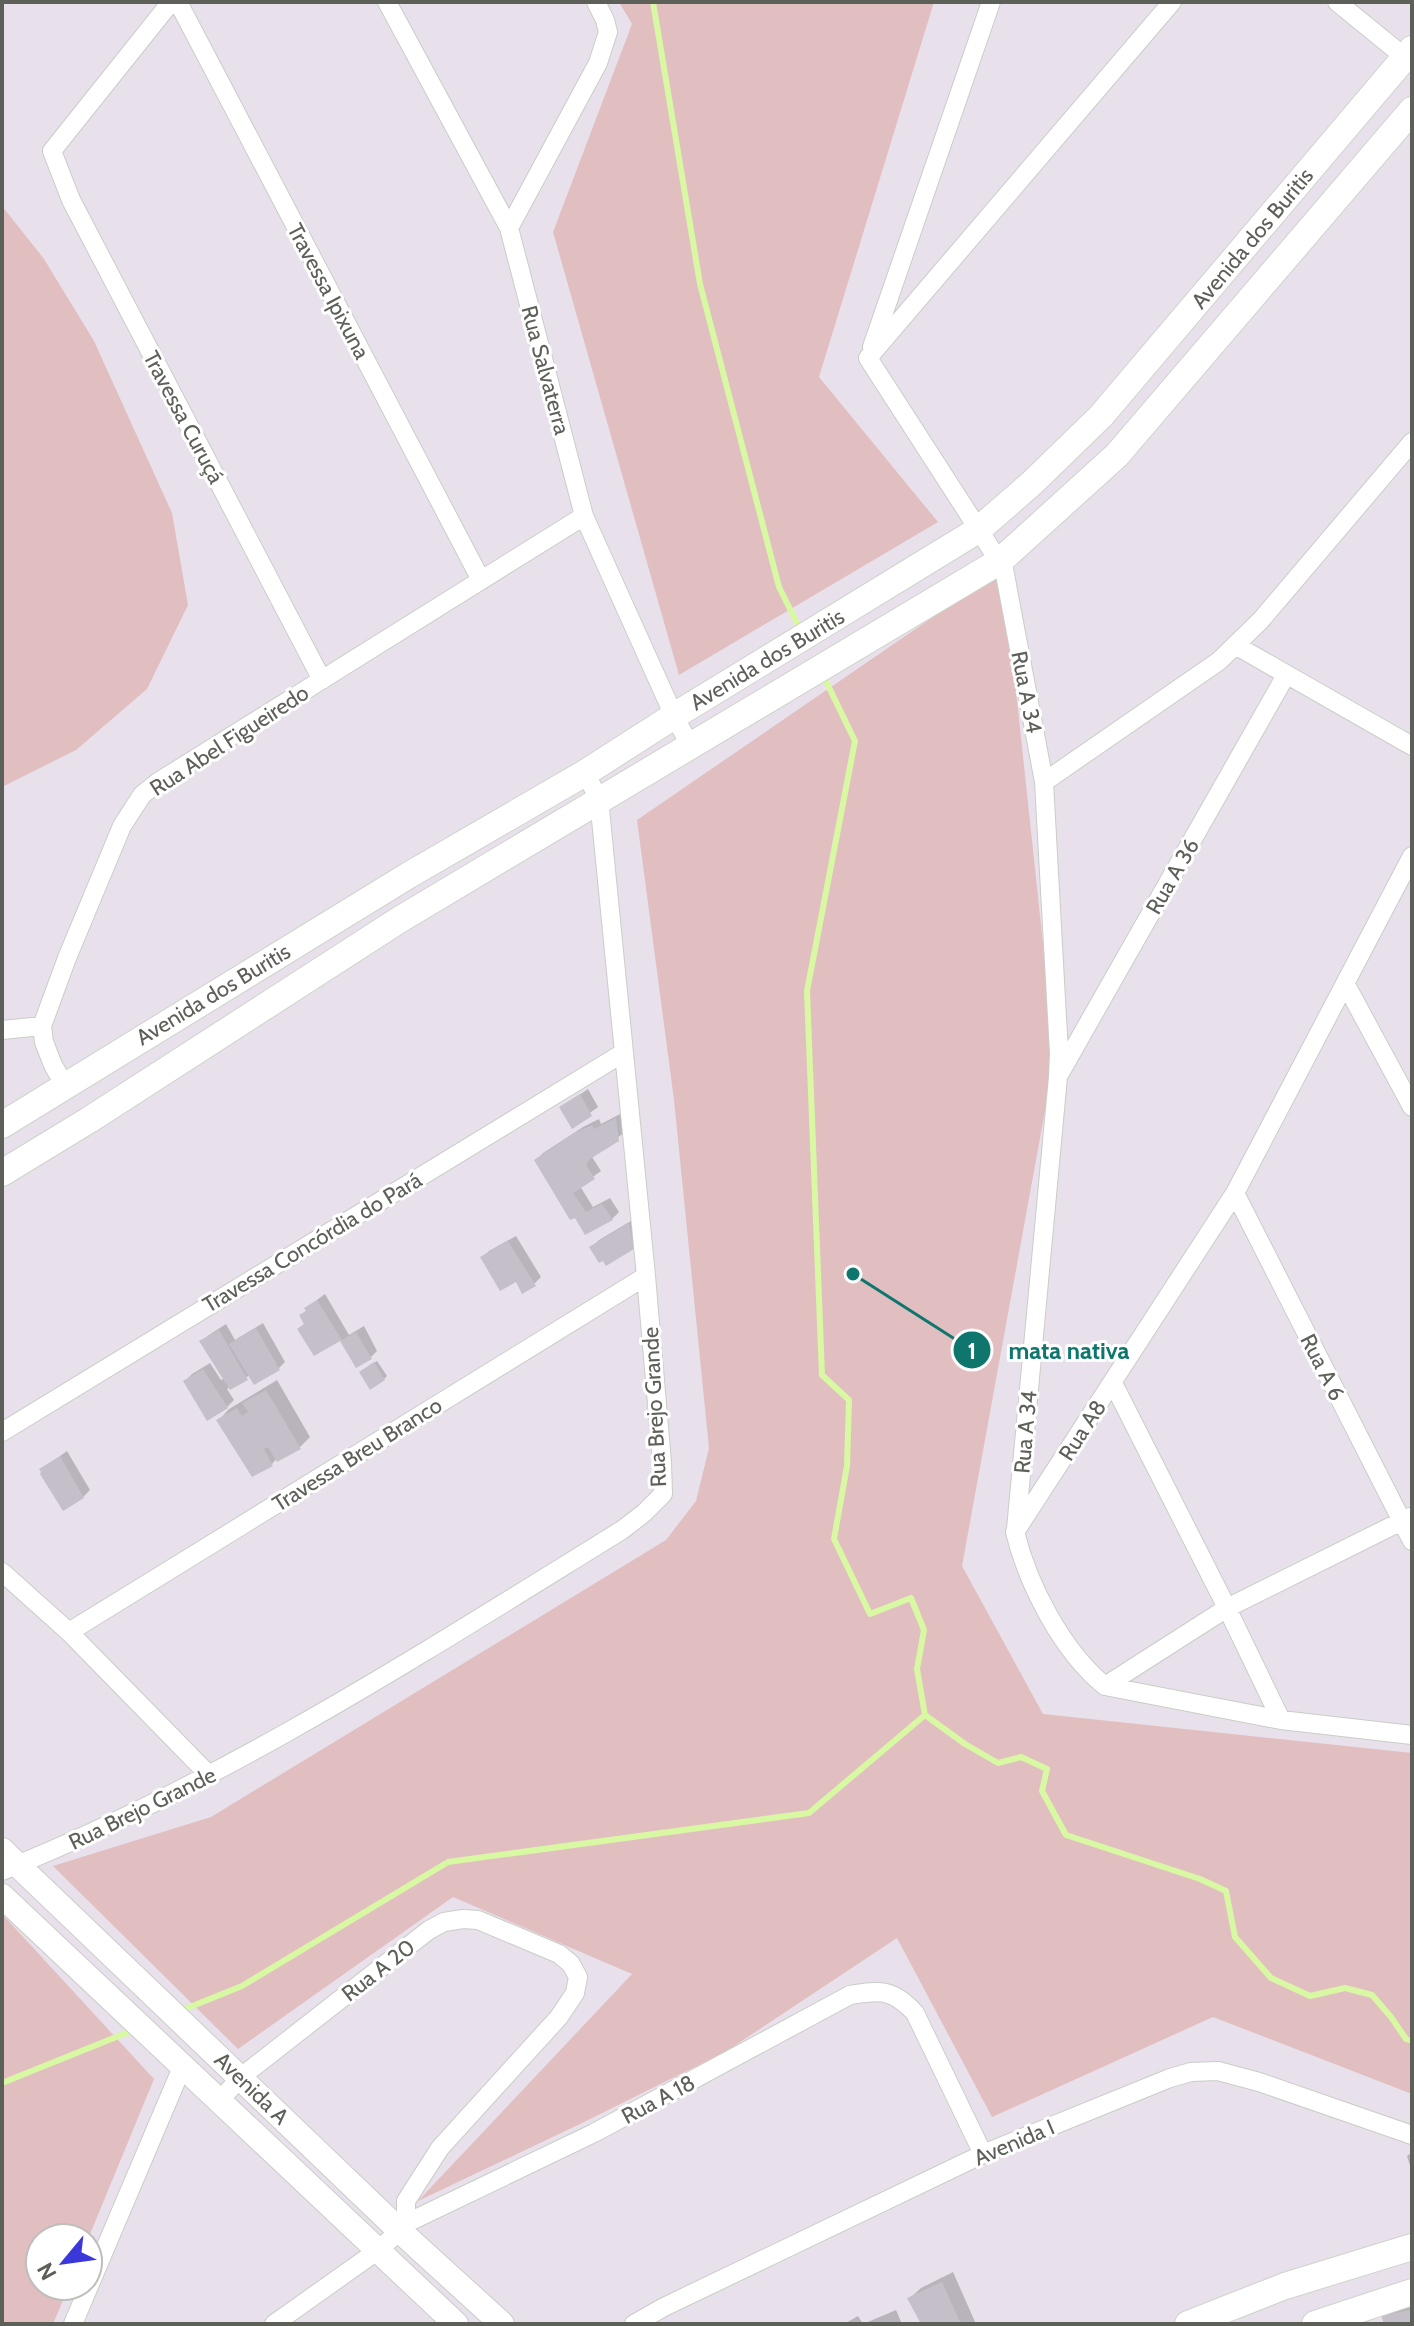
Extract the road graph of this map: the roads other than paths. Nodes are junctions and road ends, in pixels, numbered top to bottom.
1 (171, 2) edge
2 (178, 2) edge
3 (387, 2) edge
4 (596, 2) edge
5 (991, 2) edge
6 (1172, 2) edge
7 (1337, 2) edge
8 (1410, 56) edge
9 (1412, 110) edge
10 (509, 228) junction
11 (868, 358) junction
12 (1412, 442) edge
13 (584, 516) junction
14 (978, 530) junction
15 (1000, 561) junction
16 (481, 580) junction
17 (1235, 645) junction
18 (1286, 675) junction
19 (322, 680) junction
20 (674, 716) junction
21 (690, 745) junction
22 (1412, 746) edge
23 (585, 773) junction
24 (1044, 782) junction
25 (599, 799) junction
26 (1412, 856) edge
27 (1345, 983) junction
28 (42, 1026) junction
29 (2, 1030) edge
30 (623, 1053) junction
31 (1058, 1077) junction
32 (65, 1086) junction
33 (1412, 1107) edge
34 (2, 1125) edge
35 (2, 1173) edge
36 (1235, 1193) junction
37 (646, 1276) junction
38 (1113, 1383) junction
39 (2, 1432) edge
40 (1407, 1519) edge
41 (1015, 1532) junction
42 (1412, 1541) edge
43 (2, 1572) edge
44 (1227, 1608) junction
45 (69, 1632) junction
46 (1105, 1686) junction
47 (1281, 1720) junction
48 (1412, 1735) edge
49 (210, 1776) junction
50 (7, 1862) edge
51 (2, 1896) edge
52 (183, 2065) junction
53 (241, 2077) junction
54 (220, 2100) junction
55 (1412, 2135) edge
56 (983, 2154) junction
57 (406, 2226) junction
58 (1412, 2247) edge
59 (377, 2251) junction
60 (1412, 2292) edge
61 (73, 2324) edge
62 (274, 2324) edge
63 (456, 2324) edge
64 (502, 2324) edge
65 (634, 2324) edge
66 (1188, 2324) edge
67 (1315, 2324) edge

1 - 19 street, Travessa Curuçá
2 - 16 street, Travessa Ipixuna
3 - 10 street, Rua Salvaterra
4 - 10 street
5 - 11 street
6 - 11 street
7 - 8 street
8 - 14 main road, Avenida dos Buritis
9 - 15 main road, Avenida dos Buritis
10 - 13 street, Rua Salvaterra
11 - 14 street, Rua A 34
12 - 17 street
13 - 16 street, Rua Abel Figueiredo
13 - 20 street, Rua Salvaterra
14 - 15 street, Rua A 34
14 - 20 main road, Avenida dos Buritis
15 - 21 main road, Avenida dos Buritis
15 - 24 street, Rua A 34
16 - 19 street, Rua Abel Figueiredo
17 - 18 street
17 - 24 street
18 - 22 street
18 - 31 street, Rua A 36
19 - 28 street, Rua Abel Figueiredo
20 - 21 street, Rua Salvaterra
20 - 23 main road, Avenida dos Buritis
21 - 25 main road, Avenida dos Buritis
23 - 25 street, Rua Brejo Grande
23 - 32 main road, Avenida dos Buritis
24 - 31 street, Rua A 34
25 - 30 street, Rua Brejo Grande
25 - 35 main road, Avenida dos Buritis
26 - 27 street, Rua A8
27 - 33 street
27 - 36 street, Rua A8
28 - 29 street
28 - 32 street
30 - 37 street, Rua Brejo Grande
30 - 39 street, Travessa Concórdia do Pará
31 - 41 street, Rua A 34
32 - 34 main road, Avenida dos Buritis
36 - 38 street, Rua A8
36 - 40 street, Rua A 6
37 - 45 street, Travessa Breu Branco
37 - 49 street, Rua Brejo Grande
38 - 41 street, Rua A8
38 - 44 street
40 - 42 street, Rua A 6
40 - 44 street
41 - 46 street
43 - 45 street
44 - 46 street
44 - 47 street
45 - 49 street
46 - 47 street
47 - 48 street
49 - 50 street, Rua Brejo Grande
50 - 53 street, Avenida A
51 - 52 street, Avenida A
52 - 54 street, Avenida A
52 - 61 street
53 - 54 street, Rua A 20
53 - 57 street, Avenida A
53 - 57 street, Rua A 20
54 - 59 street, Avenida A
55 - 56 street, Avenida I
56 - 57 street, Rua A 18
56 - 65 street, Avenida I
57 - 59 street, Rua A 18
57 - 64 street, Avenida A
58 - 66 main road
59 - 62 street, Rua A 18
59 - 63 street, Avenida A
60 - 67 main road

